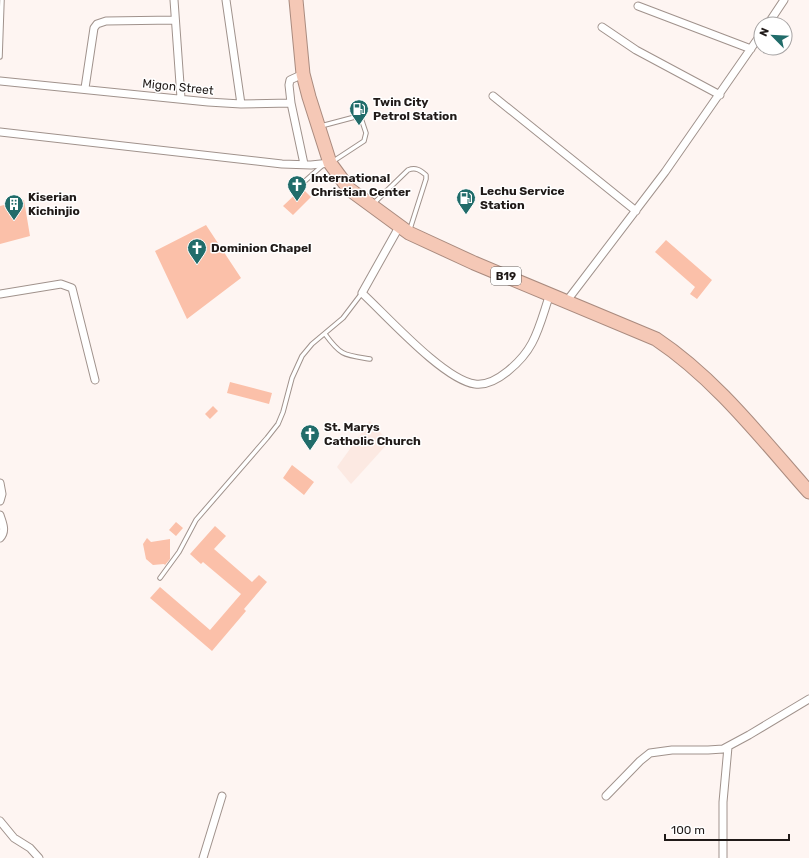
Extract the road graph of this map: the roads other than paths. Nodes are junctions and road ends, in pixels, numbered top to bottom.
1 (2, 0) edge
2 (174, 0) edge
3 (226, 0) edge
4 (296, 0) edge
5 (784, 0) edge
6 (638, 6) dead end
7 (773, 16) edge
8 (175, 20) junction
9 (602, 27) dead end
10 (753, 46) edge
11 (751, 49) junction
12 (0, 57) edge
13 (303, 74) junction
14 (0, 82) edge
15 (85, 88) junction
16 (720, 95) junction
17 (493, 96) dead end
18 (181, 98) junction
19 (291, 103) junction
20 (241, 104) junction
21 (318, 127) junction
22 (0, 132) edge
23 (304, 164) junction
24 (327, 164) junction
25 (296, 189) dead end
26 (370, 206) junction
27 (636, 211) junction
28 (404, 230) junction
29 (362, 293) junction
30 (0, 294) edge
31 (550, 294) junction
32 (566, 302) junction
33 (325, 334) junction
34 (370, 359) dead end
35 (95, 380) dead end
36 (0, 483) edge
37 (809, 492) edge
38 (0, 501) edge
39 (0, 515) edge
40 (0, 538) edge
41 (160, 578) dead end
42 (809, 699) edge
43 (728, 746) junction
44 (222, 796) dead end
45 (606, 796) dead end
46 (0, 821) edge
47 (39, 858) edge
48 (204, 858) edge
49 (723, 858) edge

1 - 12 lane
2 - 8 street
3 - 20 street
4 - 13 highway, B19
5 - 7 street
6 - 11 street
8 - 15 street
8 - 18 street
9 - 16 street
10 - 11 street
11 - 16 street
13 - 19 street
13 - 21 highway, B19
14 - 15 street, Migon Street
15 - 18 street, Migon Street
16 - 27 street
17 - 27 street
18 - 20 street, Migon Street
19 - 20 street, Migon Street
19 - 23 street
21 - 24 highway, B19
21 - 24 lane
22 - 23 street
23 - 24 street
24 - 25 lane
24 - 26 highway, B19
26 - 28 highway, B19
26 - 28 lane
27 - 32 street
28 - 29 street
28 - 31 highway, B19
29 - 31 street
29 - 33 lane
30 - 35 street
31 - 32 highway, B19
32 - 37 highway, B19
33 - 34 lane
33 - 41 lane
36 - 38 street
39 - 40 street
42 - 43 street
43 - 45 street
43 - 49 street
44 - 48 street
46 - 47 street

